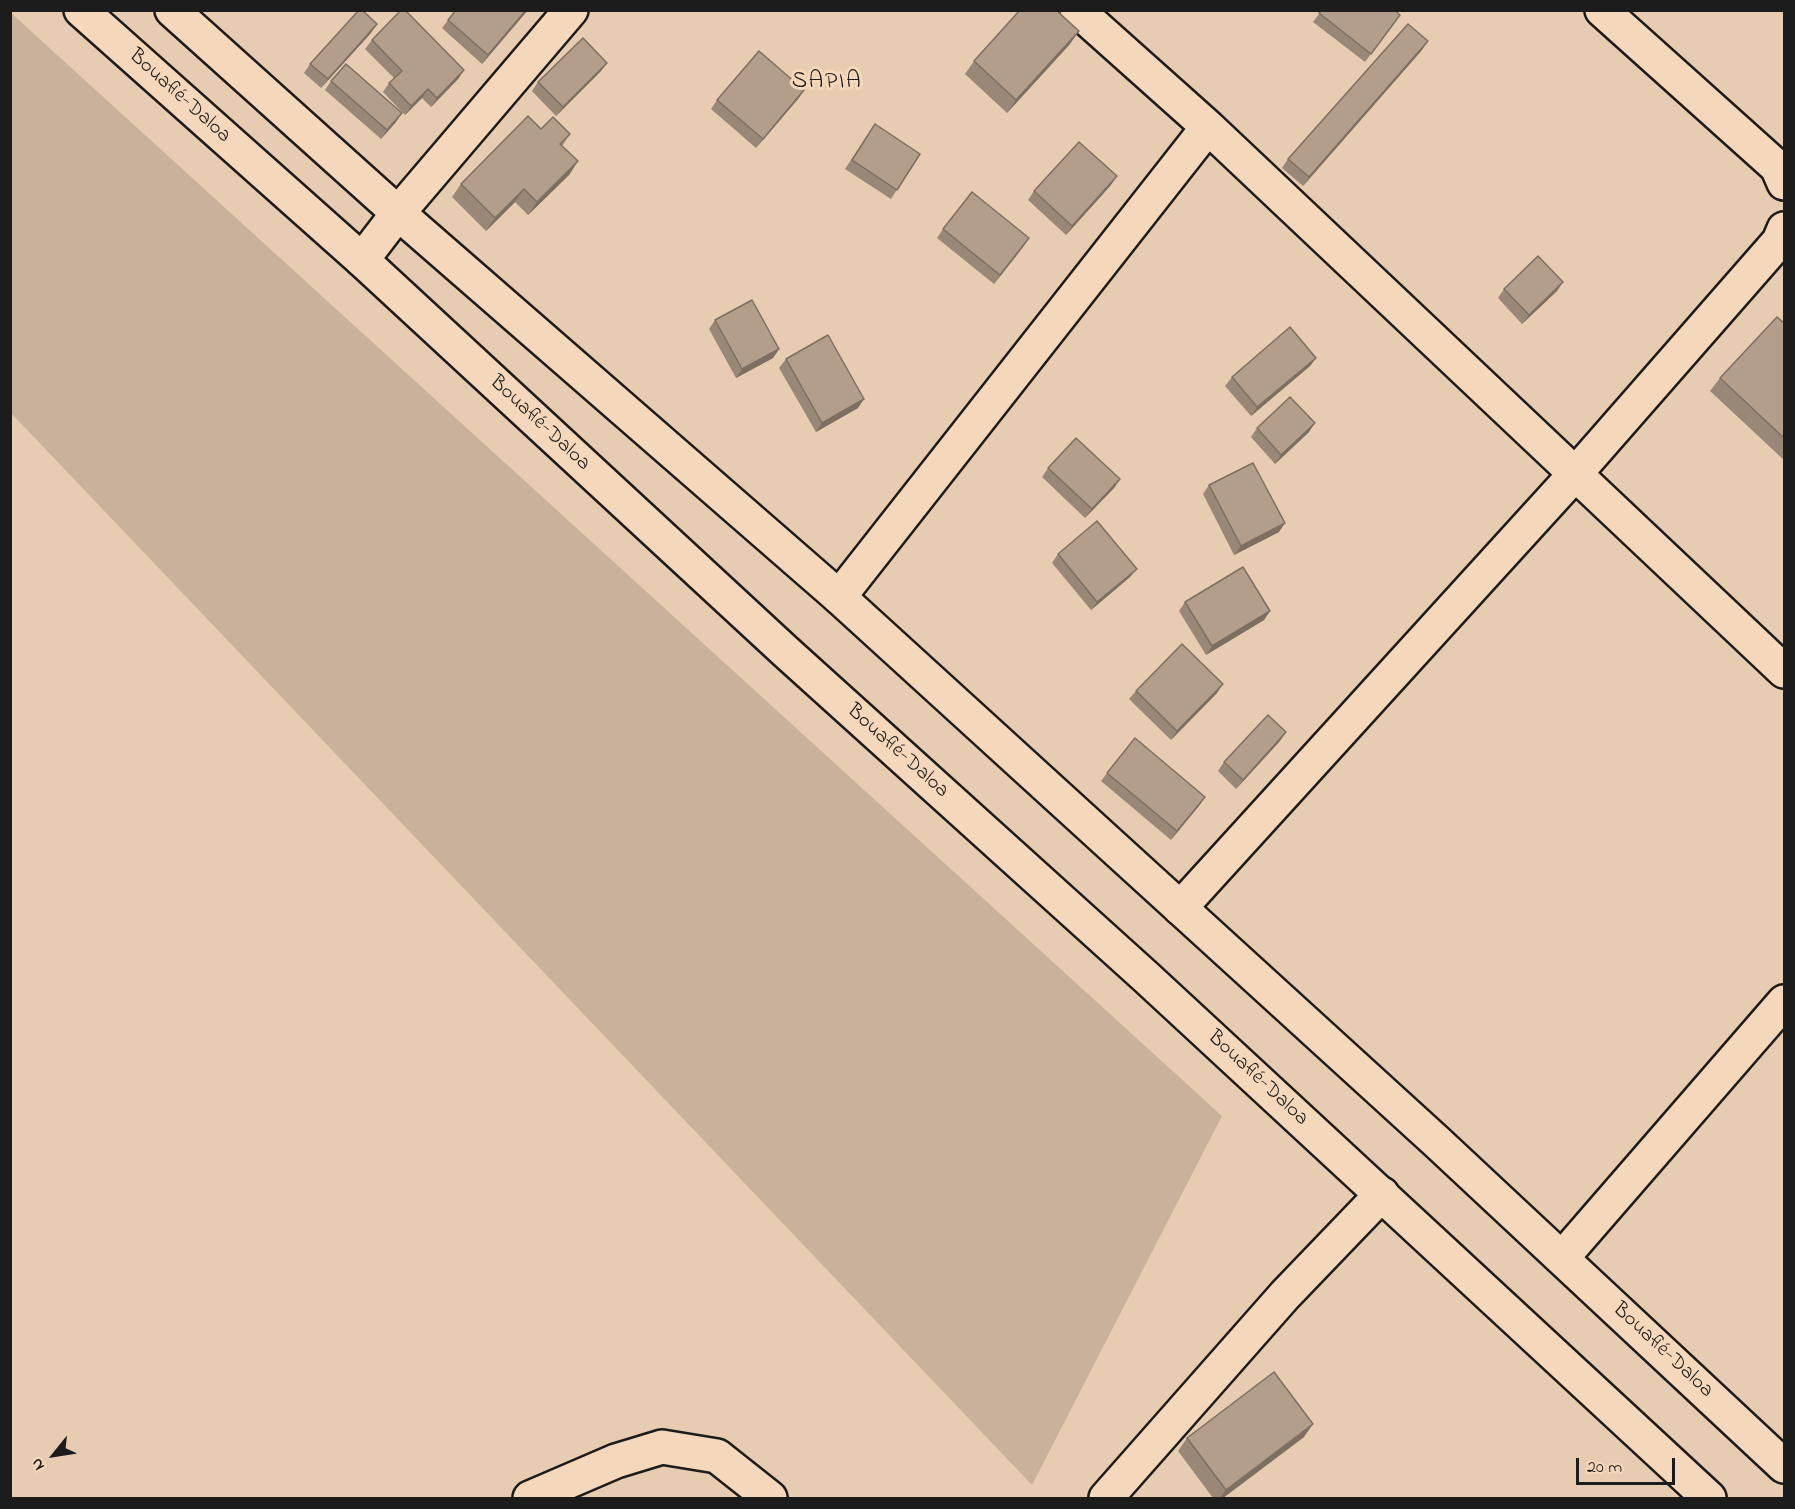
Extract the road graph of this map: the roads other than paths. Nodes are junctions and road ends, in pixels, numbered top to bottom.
1 (81, 10) edge
2 (172, 10) edge
3 (571, 10) edge
4 (1077, 10) edge
5 (1602, 10) edge
6 (1208, 127) junction
7 (1785, 183) edge
8 (398, 213) junction
9 (1785, 229) edge
10 (362, 260) junction
11 (1576, 473) junction
12 (839, 597) junction
13 (1785, 671) edge
14 (1180, 908) junction
15 (1785, 1002) edge
16 (1382, 1194) junction
17 (1562, 1258) junction
18 (1785, 1466) edge
19 (530, 1498) edge
20 (770, 1498) edge
21 (1106, 1498) edge
22 (1709, 1498) edge

1 - 10 main road, Bouaflé-Daloa
2 - 8 main road, Bouaflé-Daloa
3 - 8 main road
4 - 6 main road
5 - 7 main road
6 - 11 main road
6 - 12 main road
8 - 10 main road
8 - 12 main road, Bouaflé-Daloa
9 - 11 main road
10 - 16 main road, Bouaflé-Daloa
11 - 13 main road
11 - 14 main road
12 - 14 main road, Bouaflé-Daloa
14 - 17 main road, Bouaflé-Daloa
15 - 17 main road
16 - 21 main road
16 - 22 main road, Bouaflé-Daloa
17 - 18 main road, Bouaflé-Daloa
19 - 20 main road

